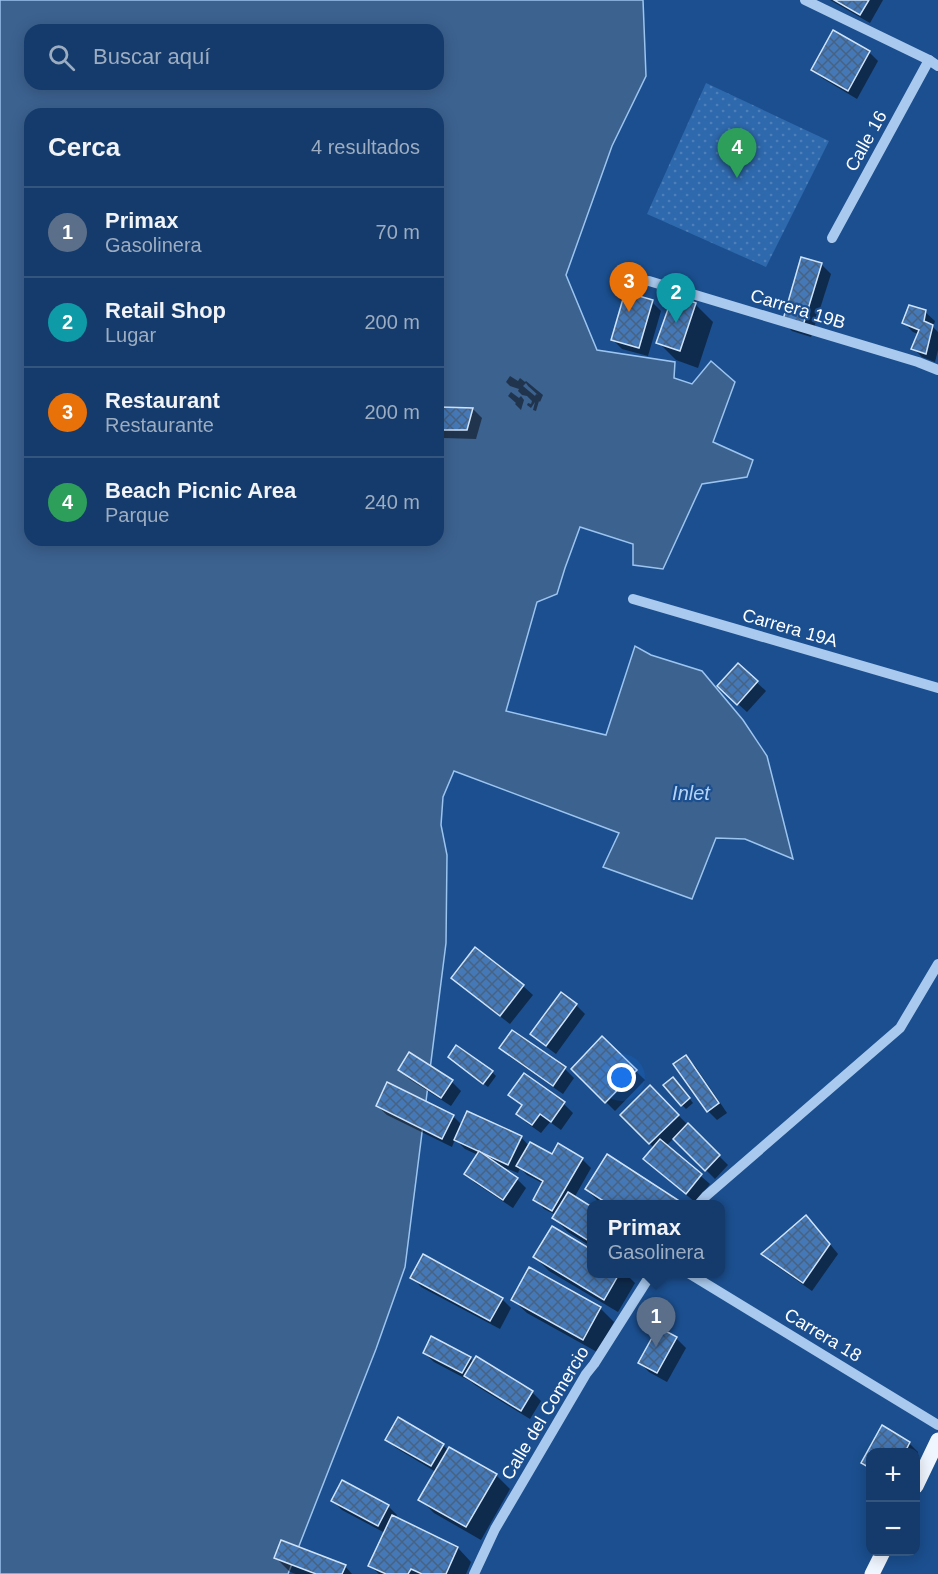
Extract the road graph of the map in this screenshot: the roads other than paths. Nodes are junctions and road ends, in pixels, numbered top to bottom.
1 (805, 0) edge
2 (934, 63) edge
3 (832, 238) dead end
4 (649, 281) dead end
5 (938, 370) edge
6 (633, 599) dead end
7 (938, 688) edge
8 (938, 964) edge
9 (702, 1200) edge
10 (648, 1278) edge
11 (697, 1278) edge
12 (938, 1425) edge
13 (938, 1440) edge
14 (920, 1476) edge
15 (881, 1556) edge
16 (474, 1574) edge
17 (872, 1574) edge

1 - 2 street
2 - 3 street, Calle 16
4 - 5 street, Carrera 19B
6 - 7 street, Carrera 19A
8 - 9 street
10 - 16 street, Calle del Comercio
11 - 12 street, Carrera 18
13 - 14 main road
15 - 17 main road

